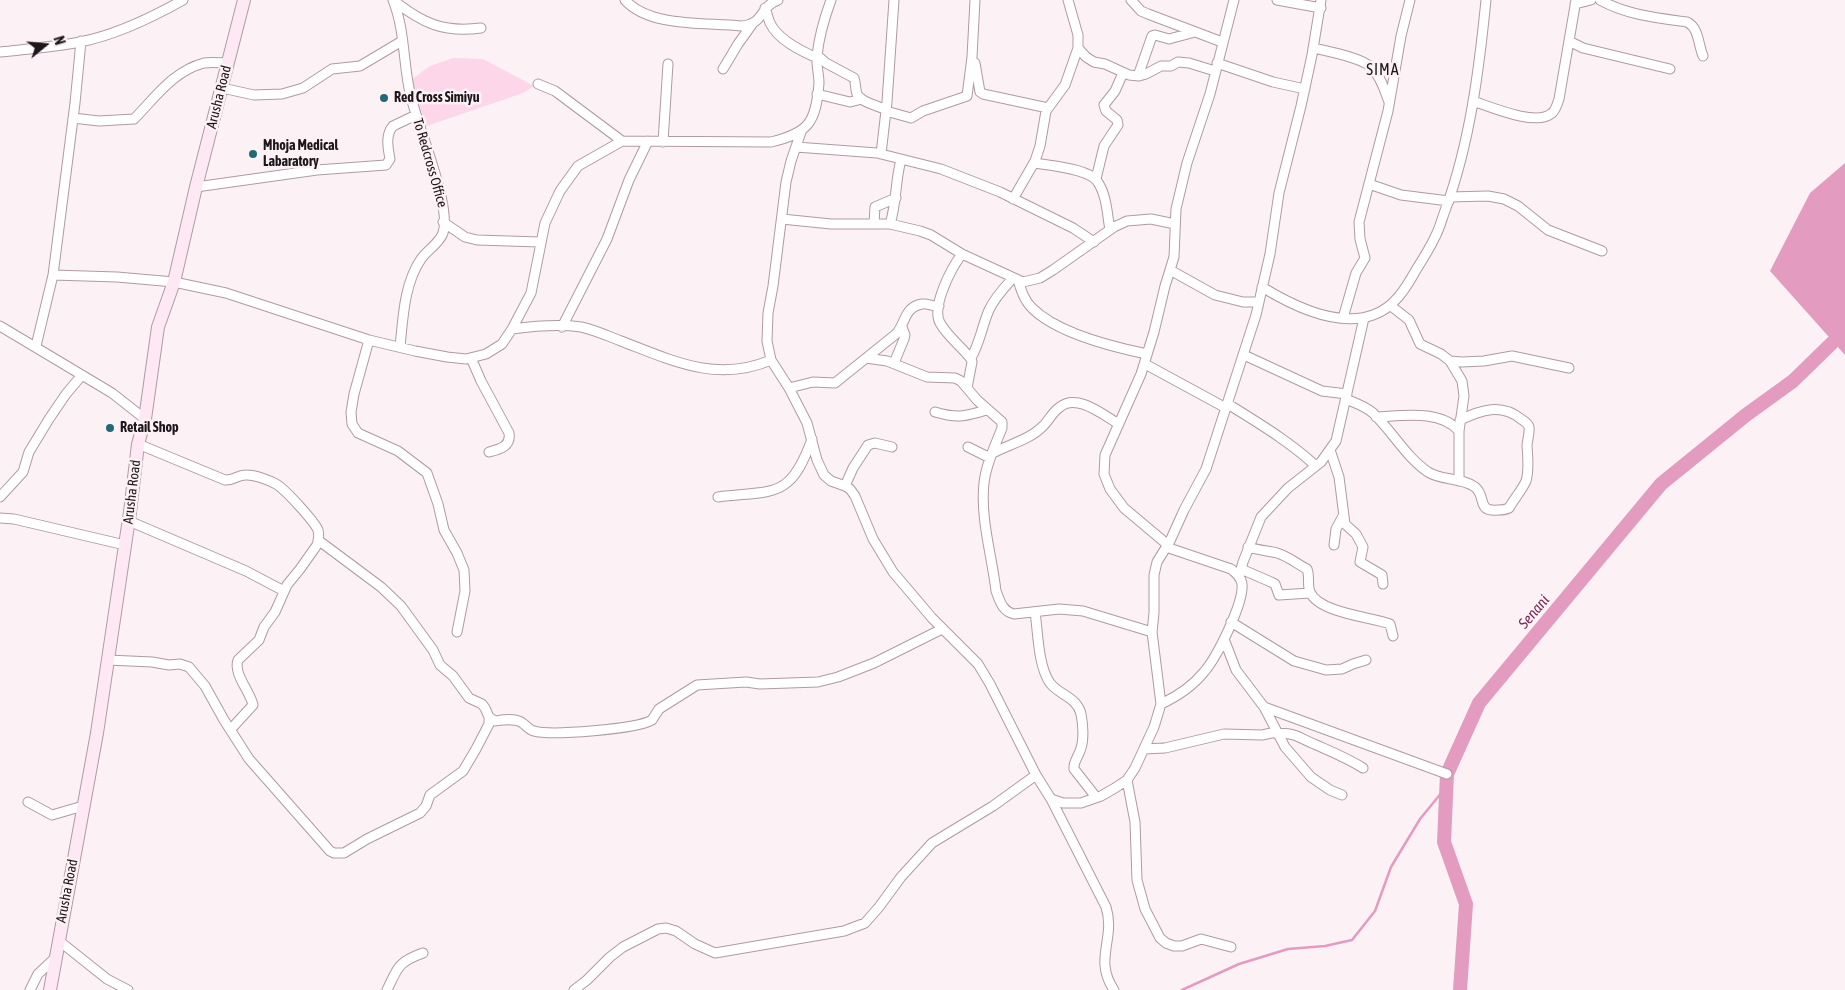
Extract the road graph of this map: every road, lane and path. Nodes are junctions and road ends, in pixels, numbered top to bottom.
1 (183, 0) edge
2 (244, 0) edge
3 (393, 0) edge
4 (625, 0) edge
5 (831, 0) edge
6 (894, 0) edge
7 (975, 0) edge
8 (1131, 0) edge
9 (1234, 0) edge
10 (1277, 0) edge
11 (1410, 0) edge
12 (1486, 0) edge
13 (1591, 0) edge
14 (1600, 0) edge
15 (1070, 1) edge
16 (770, 2) edge
17 (1575, 2) edge
18 (1321, 4) edge
19 (753, 23) junction
20 (481, 28) dead end
21 (1195, 32) junction
22 (81, 41) junction
23 (402, 41) junction
24 (1569, 41) junction
25 (1222, 42) junction
26 (1078, 48) junction
27 (1313, 48) junction
28 (0, 52) edge
29 (972, 56) junction
30 (1703, 56) dead end
31 (817, 57) junction
32 (228, 63) junction
33 (668, 64) dead end
34 (1216, 67) junction
35 (1670, 68) dead end
36 (723, 69) dead end
37 (1123, 73) junction
38 (1138, 76) junction
39 (538, 84) dead end
40 (222, 88) junction
41 (1305, 89) junction
42 (817, 94) junction
43 (862, 100) junction
44 (1473, 101) junction
45 (1389, 102) junction
46 (1048, 108) junction
47 (886, 111) junction
48 (416, 115) junction
49 (73, 118) junction
50 (801, 132) junction
51 (622, 141) junction
52 (648, 141) junction
53 (663, 142) junction
54 (796, 147) junction
55 (881, 154) junction
56 (901, 160) junction
57 (1034, 163) junction
58 (1096, 179) junction
59 (1369, 184) junction
60 (196, 187) junction
61 (896, 198) junction
62 (1013, 199) junction
63 (1449, 199) junction
64 (782, 219) junction
65 (444, 222) junction
66 (874, 223) junction
67 (890, 224) junction
68 (1175, 224) junction
69 (1110, 230) junction
70 (540, 242) junction
71 (1094, 242) junction
72 (1602, 251) dead end
73 (962, 254) junction
74 (1170, 270) junction
75 (53, 275) junction
76 (1016, 279) junction
77 (174, 282) junction
78 (1262, 287) junction
79 (1259, 302) junction
80 (939, 306) junction
81 (1391, 306) junction
82 (1343, 318) junction
83 (1364, 318) junction
84 (0, 326) edge
85 (902, 326) junction
86 (562, 327) junction
87 (512, 329) junction
88 (369, 340) junction
89 (36, 346) junction
90 (400, 347) junction
91 (1244, 355) junction
92 (471, 358) junction
93 (866, 358) junction
94 (970, 358) junction
95 (1146, 359) junction
96 (772, 360) junction
97 (1450, 361) junction
98 (894, 363) junction
99 (1569, 368) dead end
100 (82, 375) junction
101 (789, 388) junction
102 (967, 388) junction
103 (1346, 397) junction
104 (1227, 406) junction
105 (987, 410) junction
106 (935, 412) dead end
107 (1376, 417) junction
108 (145, 419) junction
109 (1460, 420) junction
110 (1118, 424) junction
111 (1459, 431) junction
112 (812, 439) junction
113 (138, 444) junction
114 (892, 447) dead end
115 (968, 447) dead end
116 (1330, 450) junction
117 (489, 452) dead end
118 (990, 456) junction
119 (1316, 466) junction
120 (1459, 481) junction
121 (845, 486) junction
122 (0, 497) edge
123 (718, 497) dead end
124 (1343, 516) junction
125 (0, 518) edge
126 (129, 521) junction
127 (318, 540) junction
128 (125, 545) junction
129 (1334, 545) dead end
130 (1167, 546) junction
131 (1248, 547) junction
132 (1240, 573) junction
133 (1383, 584) dead end
134 (284, 591) junction
135 (1310, 593) junction
136 (1035, 612) junction
137 (1232, 622) junction
138 (942, 629) junction
139 (457, 632) dead end
140 (1152, 632) junction
141 (1393, 636) dead end
142 (1224, 639) junction
143 (108, 660) junction
144 (1366, 660) dead end
145 (1161, 704) junction
146 (1264, 707) junction
147 (489, 717) junction
148 (230, 729) junction
149 (1277, 733) junction
150 (1144, 750) junction
151 (1364, 768) dead end
152 (1447, 774) dead end
153 (1036, 775) junction
154 (1126, 780) junction
155 (1342, 794) dead end
156 (1096, 797) junction
157 (1051, 799) junction
158 (28, 802) dead end
159 (83, 806) junction
160 (58, 940) junction
161 (1231, 947) dead end
162 (423, 953) dead end
163 (55, 958) junction
164 (30, 990) edge
165 (50, 990) edge
166 (128, 990) edge
167 (387, 990) edge
168 (574, 990) edge
169 (1114, 990) edge

1 - 22 street
2 - 32 main road, Arusha Road
3 - 20 street, To Redcross Office
3 - 23 street, To Redcross Office
4 - 19 street
5 - 31 street
6 - 47 street
7 - 29 street
8 - 21 street
9 - 25 street
10 - 18 street
11 - 45 street
12 - 44 street
13 - 17 street
14 - 30 street
15 - 26 street
16 - 19 street
16 - 31 street
17 - 24 street
18 - 27 street
19 - 36 street
21 - 25 street
21 - 38 street
22 - 28 street
22 - 49 street
23 - 40 street
23 - 48 street, To Redcross Office
24 - 35 street
24 - 44 street
25 - 34 street
26 - 37 street
26 - 46 street
27 - 41 street
27 - 45 street
29 - 46 street
29 - 47 street
31 - 42 street
31 - 43 street
32 - 40 main road, Arusha Road
32 - 49 street
33 - 53 street
34 - 38 street
34 - 41 street
34 - 68 street
37 - 38 street
37 - 58 street
39 - 51 street
40 - 60 main road, Arusha Road
41 - 78 street
42 - 43 street
42 - 50 street
43 - 47 street
44 - 63 street
45 - 59 street
46 - 57 street
47 - 55 street
48 - 60 street
48 - 65 street, To Redcross Office
49 - 75 street
50 - 53 street
50 - 54 street
51 - 52 street
51 - 70 street
52 - 53 street
52 - 86 street
54 - 55 street
54 - 64 street
55 - 56 street
56 - 61 street
56 - 62 street
57 - 58 street
57 - 62 street
58 - 69 street
59 - 63 street
59 - 82 street
60 - 77 main road, Arusha Road
61 - 66 street
61 - 67 street
62 - 71 street
63 - 72 street
63 - 81 street
64 - 66 street
64 - 96 street
65 - 70 street
65 - 90 street, To Redcross Office
66 - 67 street
67 - 73 street
68 - 69 street
68 - 74 street
69 - 71 street
70 - 87 street
71 - 76 street
73 - 76 street
73 - 80 street
74 - 79 street
74 - 95 street
75 - 77 street
75 - 89 street
76 - 94 street
76 - 95 street
77 - 88 street
77 - 108 main road, Arusha Road
78 - 79 street
78 - 82 street
79 - 91 street
80 - 85 street
80 - 94 street
81 - 83 street
81 - 97 street
82 - 83 street
83 - 103 street
84 - 89 street
85 - 93 street
85 - 98 street
86 - 87 street
86 - 96 street
87 - 92 street
88 - 90 street
88 - 139 street
89 - 100 street
90 - 92 street
91 - 103 street
91 - 104 street
92 - 117 street
93 - 98 street
93 - 101 street
94 - 102 street
95 - 104 street
95 - 110 street
96 - 101 street
97 - 99 street
97 - 109 street
98 - 102 street
100 - 108 street
100 - 122 street
101 - 112 street
102 - 105 street
103 - 107 street
103 - 116 street
104 - 119 street
104 - 130 street
105 - 106 street
105 - 118 street
107 - 111 street
107 - 120 street
108 - 113 main road, Arusha Road
109 - 111 street
109 - 120 street
110 - 118 street
110 - 130 street
111 - 120 street
112 - 121 street
112 - 123 street
113 - 126 main road, Arusha Road
113 - 127 street
114 - 121 street
115 - 118 street
116 - 119 street
116 - 124 street
118 - 136 street
119 - 131 street
121 - 138 street
124 - 129 street
124 - 133 street
125 - 128 street
126 - 128 main road, Arusha Road
126 - 134 street
127 - 134 street
127 - 147 street
128 - 143 main road, Arusha Road
130 - 132 street
130 - 140 street
131 - 132 street
131 - 135 street
132 - 135 street
132 - 137 street
134 - 148 street
135 - 141 street
136 - 140 street
136 - 156 street
137 - 142 street
137 - 144 street
138 - 147 street
138 - 153 street
140 - 145 street
142 - 145 street
142 - 146 street
143 - 148 street
143 - 159 main road, Arusha Road
145 - 150 street
146 - 149 street
146 - 152 street
147 - 148 street
149 - 150 street
149 - 151 street
149 - 155 street
150 - 154 street
153 - 157 street
153 - 168 street
154 - 156 street
154 - 161 street
156 - 157 street
157 - 169 street
158 - 159 street
159 - 160 main road, Arusha Road
160 - 163 main road, Arusha Road
160 - 166 street
162 - 167 street
163 - 164 street
163 - 165 main road, Arusha Road

